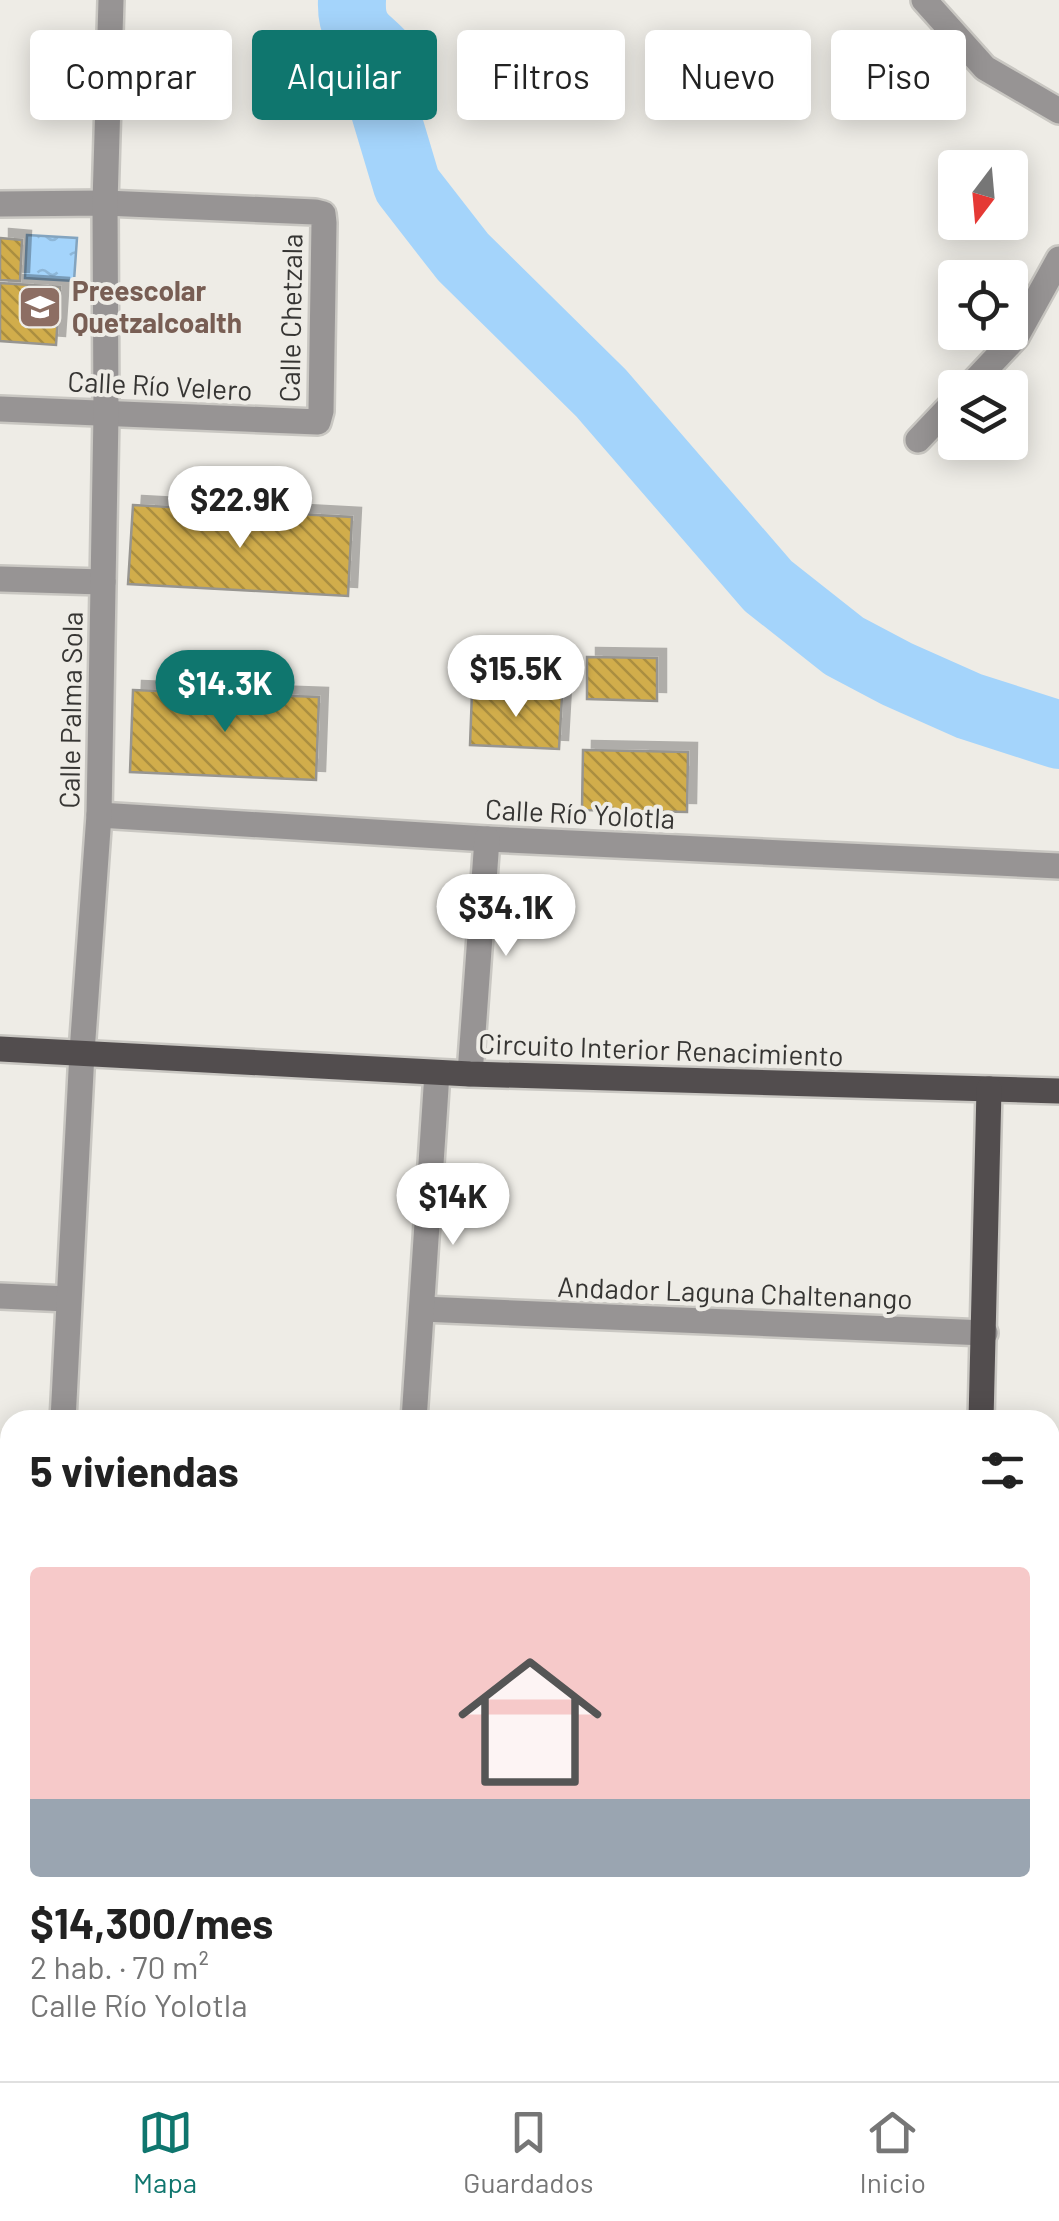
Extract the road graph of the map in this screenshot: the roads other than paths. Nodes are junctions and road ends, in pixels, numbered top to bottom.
1 (111, 0) edge
2 (924, 0) edge
3 (1059, 110) edge
4 (105, 203) junction
5 (0, 204) edge
6 (1059, 258) edge
7 (985, 370) edge
8 (0, 409) edge
9 (106, 414) junction
10 (938, 419) edge
11 (318, 422) joint
12 (918, 440) dead end
13 (0, 579) edge
14 (103, 582) junction
15 (99, 815) junction
16 (487, 840) junction
17 (1059, 866) edge
18 (0, 1049) edge
19 (82, 1052) junction
20 (437, 1072) junction
21 (470, 1074) junction
22 (990, 1089) junction
23 (1059, 1091) edge
24 (0, 1296) edge
25 (68, 1299) junction
26 (422, 1310) junction
27 (985, 1333) junction
28 (63, 1410) edge
29 (415, 1410) edge
30 (981, 1410) edge

1 - 4 street, Calle Palma Sola
2 - 3 street
4 - 5 street
4 - 9 street, Calle Palma Sola
4 - 11 street, Calle Chetzala
6 - 7 street
8 - 9 street, Calle Río Velero
9 - 11 street, Calle Río Velero
9 - 14 street, Calle Palma Sola
10 - 12 street
13 - 14 street
14 - 15 street, Calle Palma Sola
15 - 16 street, Calle Río Yolotla
15 - 19 street, Calle Palma Sola
16 - 17 street, Calle Río Yolotla
16 - 21 street
18 - 19 main road, Circuito Interior Renacimiento
19 - 20 main road, Circuito Interior Renacimiento
19 - 25 street, Calle Palma Sola
20 - 21 main road, Circuito Interior Renacimiento
20 - 26 street
21 - 22 main road, Circuito Interior Renacimiento
22 - 23 main road, Circuito Interior Renacimiento
22 - 27 main road
24 - 25 street
25 - 28 street, Calle Palma Sola
26 - 27 street, Andador Laguna Chaltenango
26 - 29 street
27 - 30 main road

